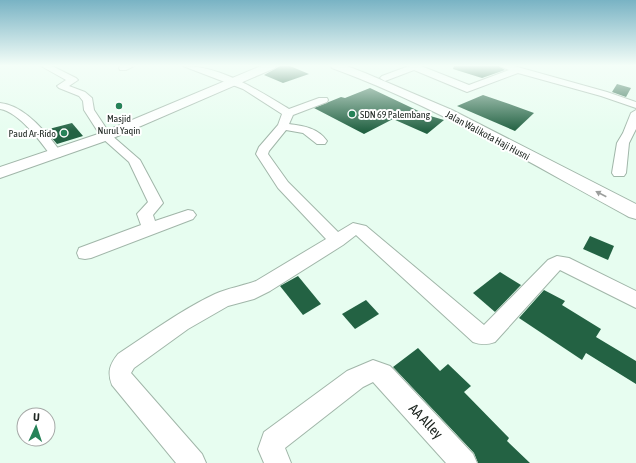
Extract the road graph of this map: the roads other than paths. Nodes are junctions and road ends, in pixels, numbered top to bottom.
1 (66, 88) edge
2 (222, 88) edge
3 (247, 88) edge
4 (390, 88) edge
5 (407, 88) edge
6 (578, 88) edge
7 (323, 100) dead end
8 (636, 105) edge
9 (0, 106) edge
10 (636, 113) edge
11 (285, 119) junction
12 (106, 136) junction
13 (321, 141) dead end
14 (56, 154) junction
15 (0, 173) edge
16 (619, 173) dead end
17 (636, 198) edge
18 (636, 212) edge
19 (188, 215) dead end
20 (150, 228) junction
21 (337, 241) junction
22 (85, 253) dead end
23 (636, 300) edge
24 (193, 463) edge
25 (278, 463) edge
26 (464, 463) edge

1 - 12 street
2 - 12 street
3 - 11 street
18 -> 4 street, Jalan Walikota Haji Husni
5 - 17 street, Jalan Walikota Haji Husni
6 - 8 street
7 - 11 street
9 - 14 street
10 - 16 street
11 - 13 street
11 - 21 street
12 - 14 street
12 - 20 street
14 - 15 street
19 - 20 street
20 - 22 street
21 - 23 street
21 - 24 street
25 - 26 street, AA Alley

